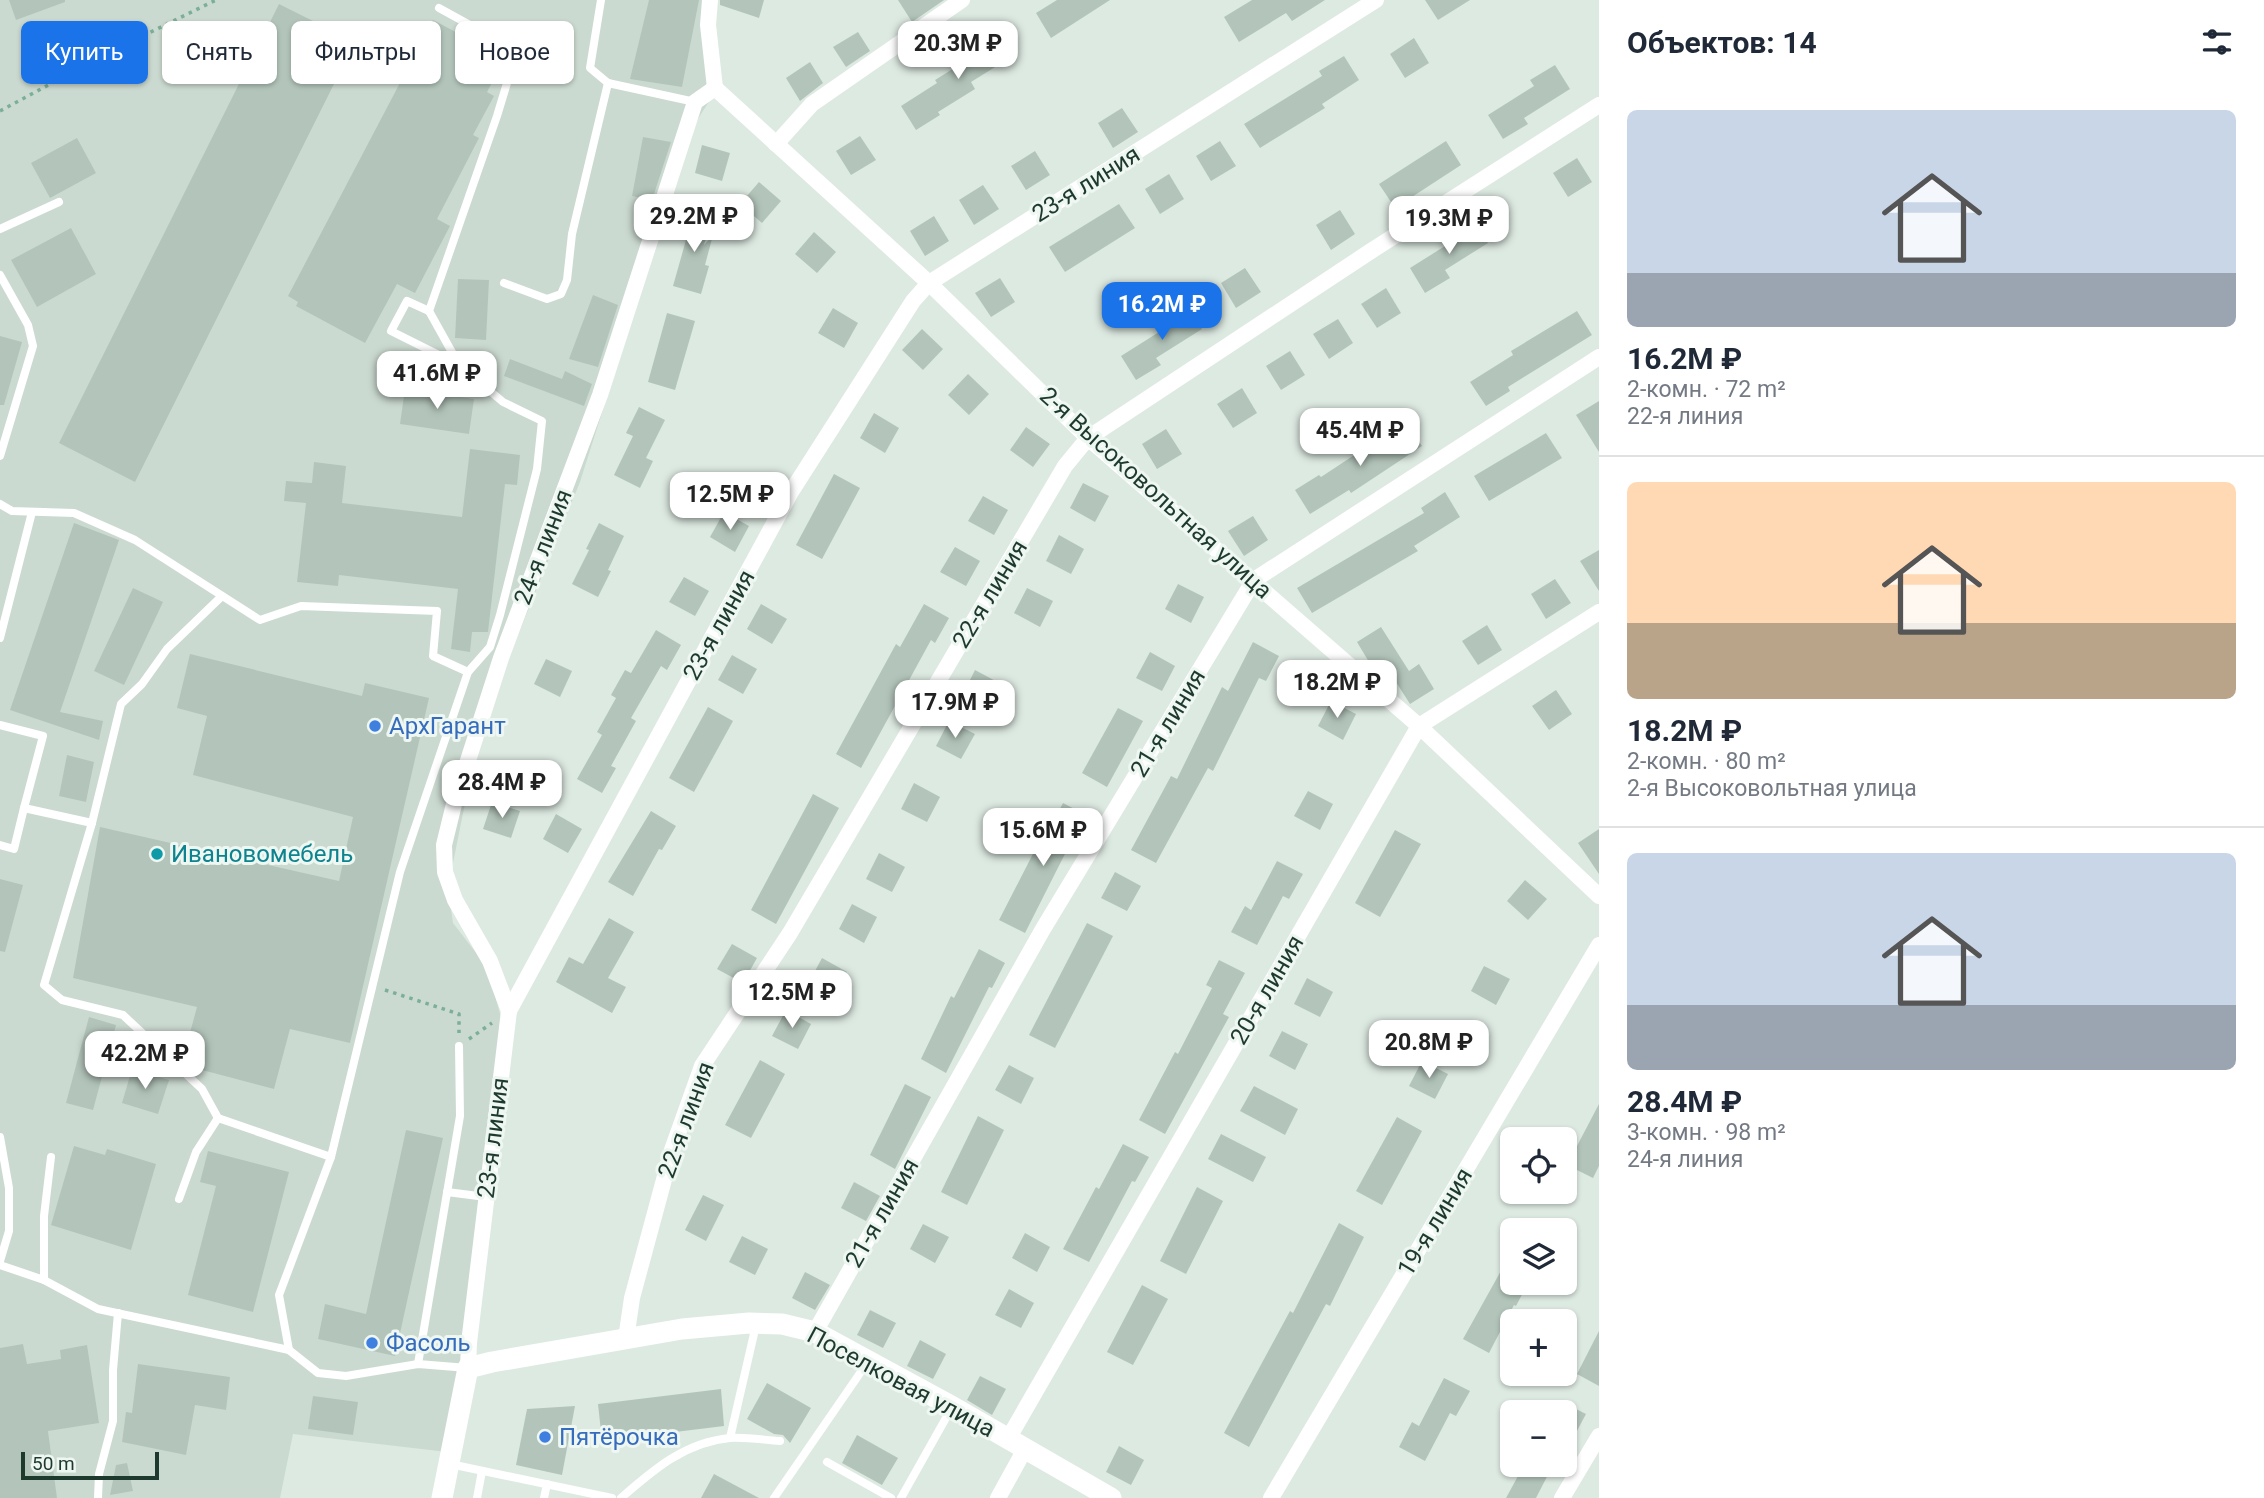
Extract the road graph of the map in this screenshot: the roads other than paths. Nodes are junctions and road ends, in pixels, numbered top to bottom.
1 (601, 0) edge
2 (710, 0) edge
3 (962, 0) edge
4 (1376, 0) edge
5 (439, 8) dead end
6 (608, 83) junction
7 (715, 88) junction
8 (695, 102) junction
9 (1599, 105) edge
10 (776, 145) junction
11 (59, 202) dead end
12 (0, 229) edge
13 (0, 275) edge
14 (504, 283) dead end
15 (929, 284) junction
16 (429, 311) junction
17 (1599, 357) edge
18 (459, 365) junction
19 (1088, 438) junction
20 (0, 456) edge
21 (0, 503) edge
22 (12, 511) junction
23 (0, 512) edge
24 (32, 512) junction
25 (1254, 580) junction
26 (222, 596) junction
27 (1599, 612) edge
28 (0, 638) edge
29 (468, 673) junction
30 (0, 725) edge
31 (1419, 726) junction
32 (24, 808) junction
33 (92, 823) junction
34 (0, 845) edge
35 (1599, 896) edge
36 (1599, 945) edge
37 (509, 1011) junction
38 (459, 1046) road end
39 (218, 1118) junction
40 (0, 1137) edge
41 (51, 1157) dead end
42 (331, 1157) junction
43 (447, 1192) junction
44 (486, 1197) junction
45 (178, 1199) dead end
46 (0, 1263) edge
47 (44, 1280) junction
48 (118, 1313) junction
49 (757, 1324) junction
50 (815, 1332) junction
51 (626, 1339) junction
52 (289, 1350) junction
53 (868, 1361) junction
54 (418, 1364) junction
55 (468, 1368) junction
56 (953, 1407) junction
57 (1599, 1436) edge
58 (730, 1438) junction
59 (780, 1441) dead end
60 (1017, 1444) junction
61 (827, 1462) dead end
62 (449, 1464) junction
63 (482, 1471) junction
64 (547, 1484) junction
65 (98, 1498) edge
66 (442, 1498) edge
67 (477, 1498) edge
68 (544, 1498) edge
69 (611, 1498) edge
70 (621, 1498) edge
71 (774, 1498) edge
72 (891, 1498) edge
73 (901, 1498) edge
74 (998, 1498) edge
75 (1111, 1498) edge
76 (1271, 1498) edge
77 (1562, 1498) edge

1 - 6 lane
2 - 7 street
3 - 10 street
4 - 15 street, 23-я линия
5 - 16 lane
6 - 8 lane
6 - 14 lane
7 - 8 street
7 - 10 street, 2-я Высоковольтная улица
8 - 37 street, 24-я линия
9 - 19 street, 22-я линия
10 - 15 street, 2-я Высоковольтная улица
11 - 12 lane
13 - 20 lane
15 - 19 street, 2-я Высоковольтная улица
15 - 37 street, 23-я линия
16 - 18 lane
16 - 18 lane
17 - 25 street, 21-я линия
18 - 29 lane
19 - 25 street, 2-я Высоковольтная улица
19 - 51 street, 22-я линия
21 - 22 lane
22 - 23 lane
22 - 24 lane
24 - 26 lane
24 - 28 lane
25 - 31 street, 2-я Высоковольтная улица
25 - 50 street, 21-я линия
26 - 29 lane
26 - 33 lane
27 - 31 street, 20-я линия
29 - 42 lane
30 - 32 lane
31 - 35 street, 2-я Высоковольтная улица
31 - 60 street, 20-я линия
32 - 33 lane
32 - 34 lane
33 - 39 lane
36 - 76 street, 19-я линия
37 - 44 street, 23-я линия
38 - 43 lane
39 - 42 lane
39 - 45 lane
40 - 46 lane
41 - 47 lane
42 - 52 lane
43 - 44 lane
43 - 54 lane
44 - 55 street, 23-я линия
46 - 47 lane
47 - 48 lane
48 - 52 lane
48 - 65 lane
49 - 50 street, Поселковая улица
49 - 51 street, Поселковая улица
49 - 58 lane
50 - 53 street, Поселковая улица
51 - 55 street, Поселковая улица
52 - 54 lane
53 - 56 street, Поселковая улица
53 - 71 lane
54 - 55 lane
55 - 62 street, 23-я линия
56 - 60 street, Поселковая улица
56 - 73 lane
57 - 77 street
58 - 59 lane
58 - 70 lane
60 - 74 street, 20-я линия
60 - 75 street, Поселковая улица
61 - 72 lane
62 - 63 lane
62 - 66 street, 23-я линия
63 - 64 lane
63 - 67 lane
64 - 68 lane
64 - 69 lane

